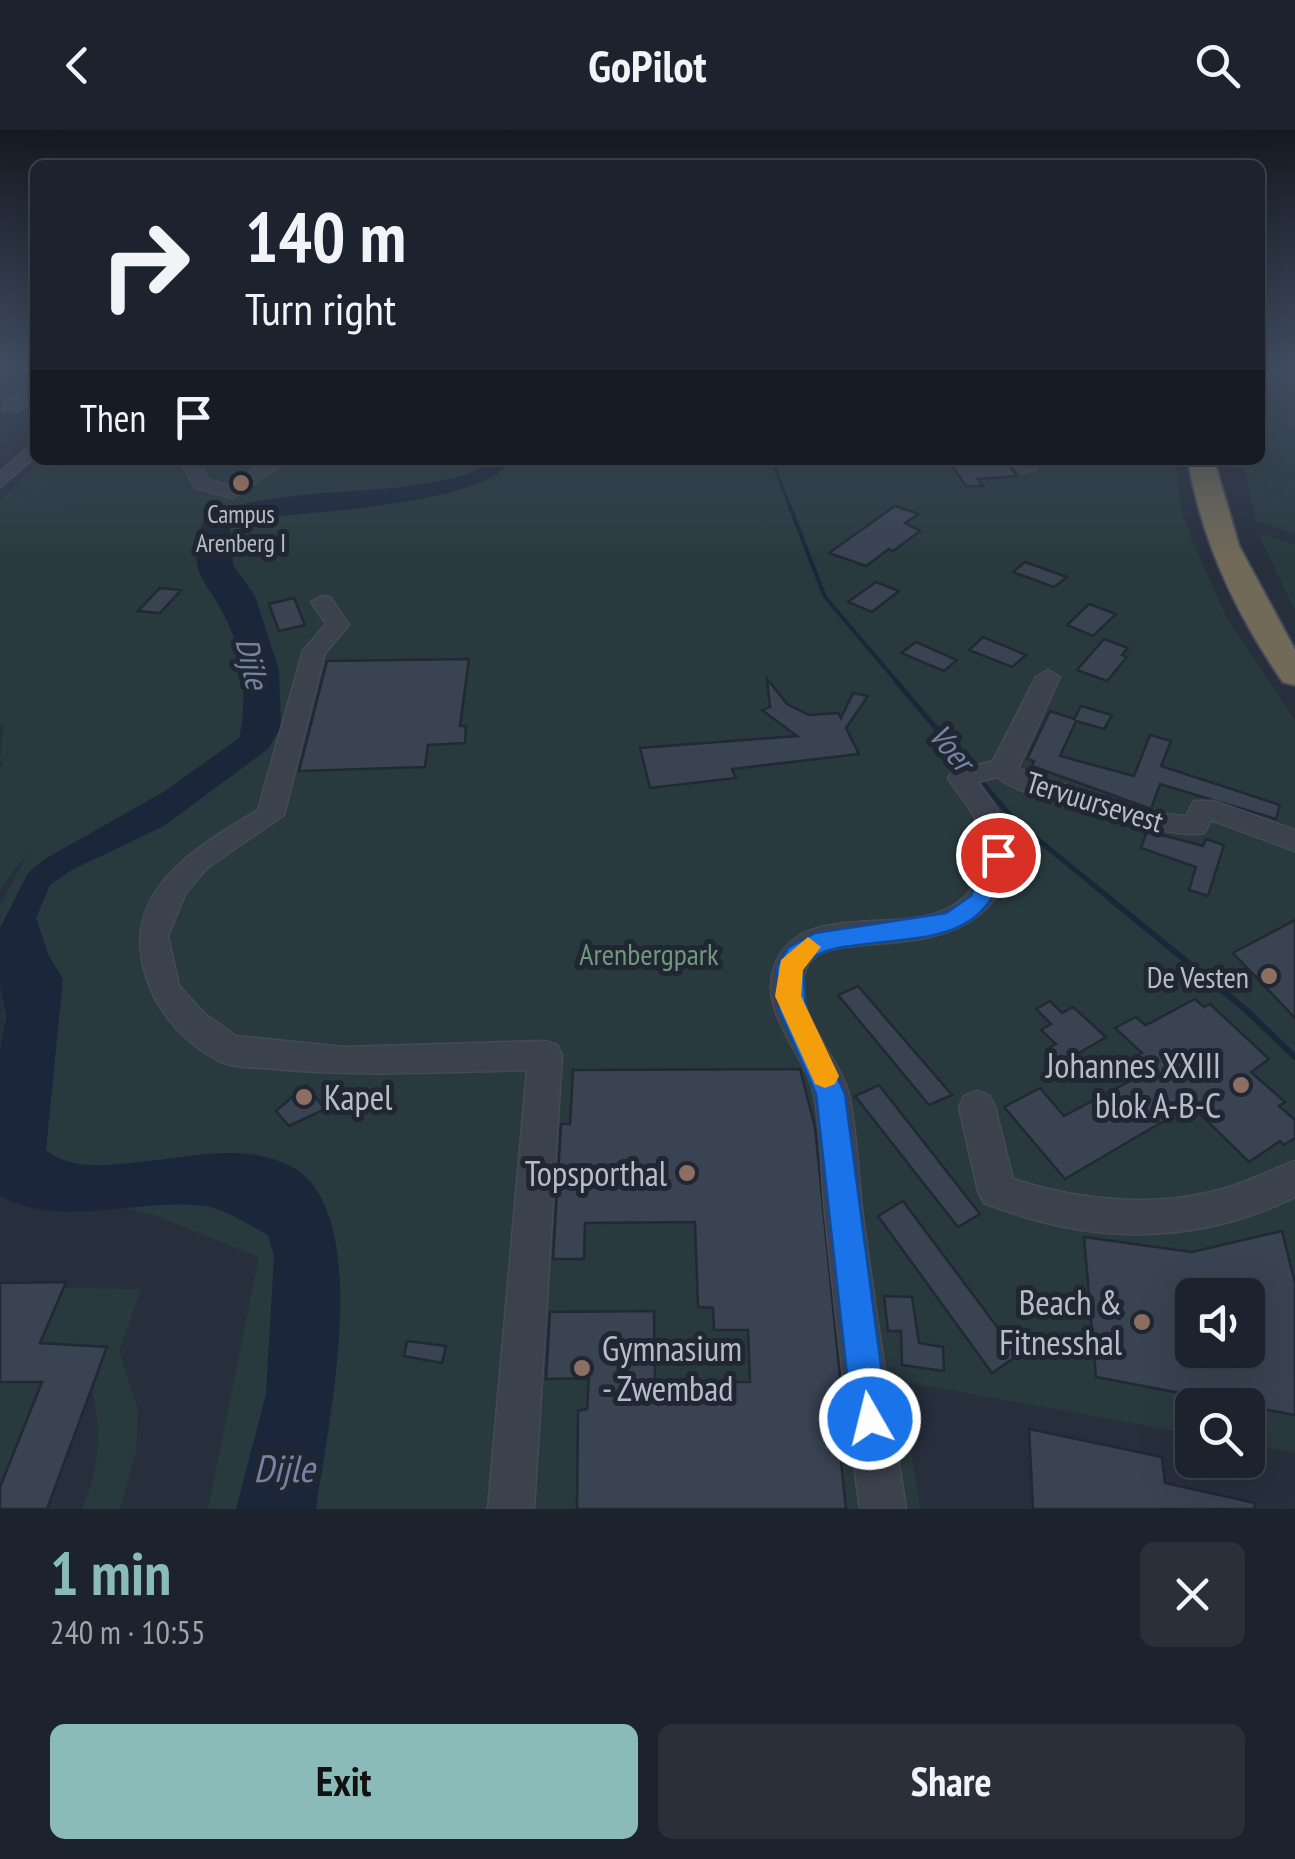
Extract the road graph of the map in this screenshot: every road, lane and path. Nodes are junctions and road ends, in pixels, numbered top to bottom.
1 (30, 453) edge
2 (191, 465) edge
3 (272, 465) edge
4 (1203, 465) edge
5 (1219, 465) edge
6 (0, 482) edge
7 (322, 602) dead end
8 (1295, 642) edge
9 (1295, 674) edge
10 (1048, 677) dead end
11 (985, 772) junction
12 (1295, 842) edge
13 (977, 1107) dead end
14 (1295, 1178) edge
15 (511, 1509) edge
16 (883, 1509) edge

1 - 6 street
2 - 3 street
4 - 9 highway
5 - 8 highway
7 - 15 street
10 - 11 street
11 - 12 street, Tervuursevest
11 - 16 street
13 - 14 street

